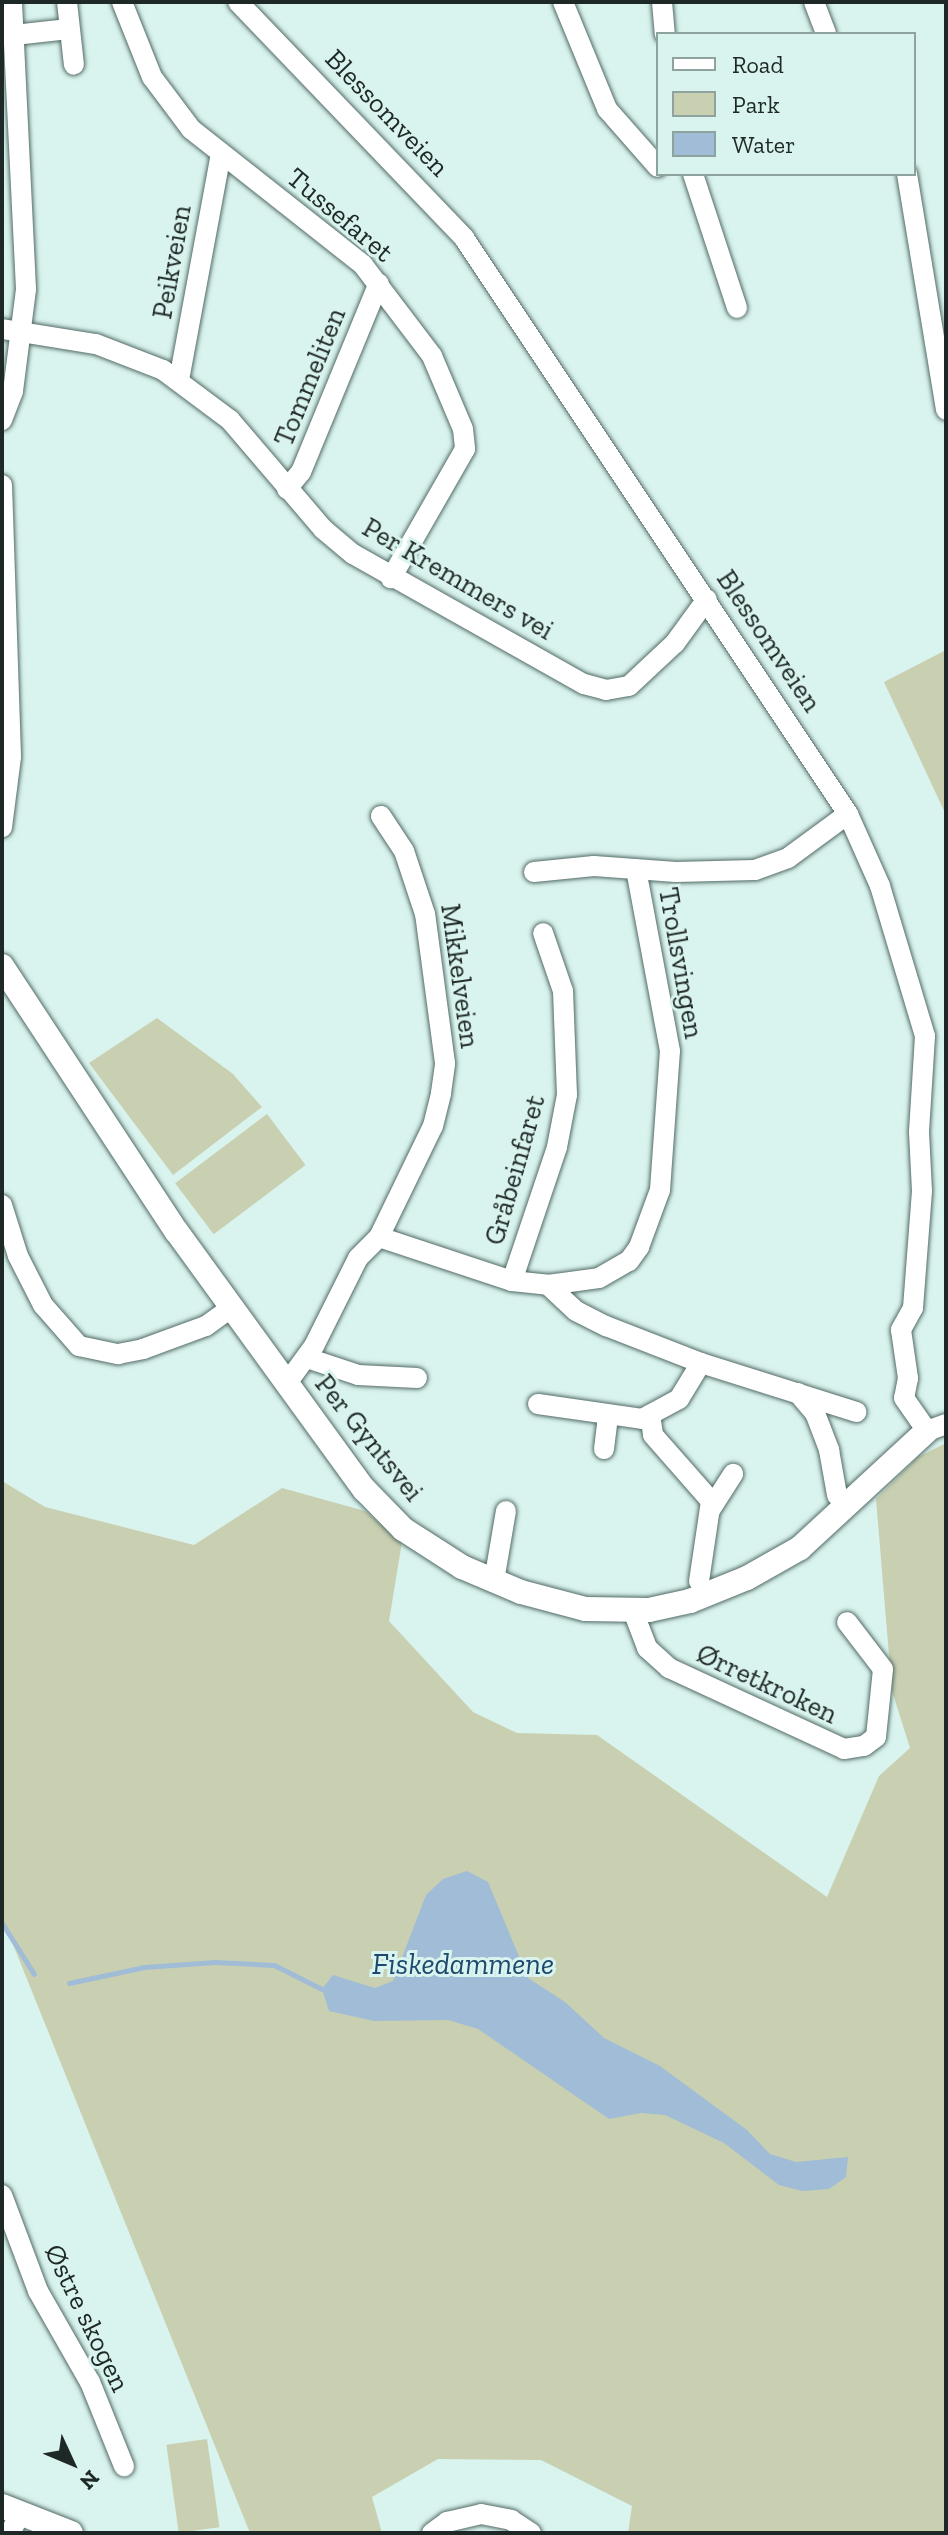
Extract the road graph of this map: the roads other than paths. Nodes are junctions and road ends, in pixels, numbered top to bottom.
1 (12, 2) edge
2 (67, 2) edge
3 (122, 2) edge
4 (238, 2) edge
5 (563, 2) edge
6 (662, 2) edge
7 (814, 2) edge
8 (69, 29) junction
9 (665, 32) edge
10 (825, 32) edge
11 (14, 35) junction
12 (74, 65) dead end
13 (11, 139) edge
14 (221, 154) junction
15 (656, 165) edge
16 (694, 176) edge
17 (907, 176) edge
18 (379, 283) junction
19 (737, 308) dead end
20 (11, 332) edge
21 (179, 380) junction
22 (946, 410) edge
23 (2, 420) edge
24 (2, 485) edge
25 (287, 489) junction
26 (391, 578) junction
27 (707, 599) junction
28 (848, 814) junction
29 (381, 816) dead end
30 (2, 827) edge
31 (636, 869) junction
32 (534, 872) dead end
33 (543, 933) dead end
34 (2, 966) edge
35 (2, 1205) edge
36 (379, 1237) junction
37 (10, 1259) edge
38 (512, 1281) junction
39 (548, 1285) junction
40 (231, 1308) junction
41 (307, 1358) junction
42 (701, 1363) junction
43 (417, 1378) dead end
44 (287, 1383) junction
45 (798, 1393) junction
46 (538, 1404) dead end
47 (856, 1412) dead end
48 (650, 1415) junction
49 (608, 1417) junction
50 (936, 1428) edge
51 (604, 1449) dead end
52 (733, 1474) dead end
53 (837, 1495) dead end
54 (710, 1510) junction
55 (506, 1511) dead end
56 (494, 1581) junction
57 (699, 1581) dead end
58 (633, 1611) junction
59 (847, 1622) dead end
60 (2, 2195) edge
61 (124, 2466) dead end
62 (11, 2518) edge
63 (71, 2533) edge
64 (432, 2533) edge
65 (531, 2533) edge

1 - 11 street
2 - 8 street
3 - 14 street, Tussefaret
4 - 27 street, Blessomveien
5 - 15 street
6 - 9 street
7 - 10 street
8 - 11 street
8 - 12 street
11 - 13 street
13 - 20 street
14 - 18 street, Tussefaret
14 - 21 street, Peikveien
16 - 19 street
17 - 22 street
18 - 25 street, Tommeliten
18 - 26 street, Tussefaret
20 - 21 street, Per Kremmers vei
20 - 23 street
21 - 25 street, Per Kremmers vei
24 - 30 street
25 - 26 street, Per Kremmers vei
26 - 27 street, Per Kremmers vei
27 - 28 street, Blessomveien
28 - 31 street, Trollsvingen
28 - 50 street, Blessomveien
29 - 36 street, Mikkelveien
31 - 32 street, Trollsvingen
31 - 39 street, Trollsvingen
33 - 38 street, Gråbeinfaret
34 - 40 street, Per Gyntsvei
35 - 37 street
36 - 38 street
36 - 41 street
37 - 40 street
38 - 39 street
39 - 42 street
40 - 44 street, Per Gyntsvei
41 - 43 street
41 - 44 street
42 - 45 street
42 - 48 street
44 - 56 street, Per Gyntsvei
45 - 47 street
45 - 53 street
46 - 49 street
48 - 49 street
48 - 54 street
49 - 51 street
50 - 58 street, Per Gyntsvei
52 - 54 street
54 - 57 street
55 - 56 street
56 - 58 street, Per Gyntsvei
58 - 59 street, Ørretkroken
60 - 61 street, Østre skogen
62 - 63 street
64 - 65 street

